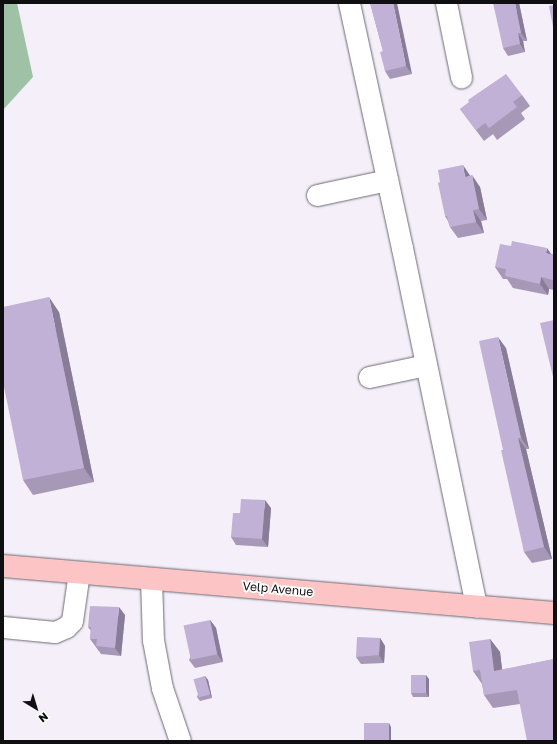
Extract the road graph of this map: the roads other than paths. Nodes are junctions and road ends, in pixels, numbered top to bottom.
1 (349, 3) edge
2 (446, 3) edge
3 (461, 77) dead end
4 (387, 180) junction
5 (317, 195) dead end
6 (426, 365) junction
7 (369, 377) dead end
8 (3, 566) edge
9 (79, 572) junction
10 (151, 578) junction
11 (476, 606) junction
12 (554, 613) edge
13 (3, 627) edge
14 (180, 741) edge

1 - 4 street
2 - 3 street
4 - 5 street
4 - 6 street
6 - 7 street
6 - 11 street
8 - 9 main road, Velp Avenue
9 - 10 main road, Velp Avenue
9 - 13 street
10 - 11 main road, Velp Avenue
10 - 14 street
11 - 12 main road, Velp Avenue

